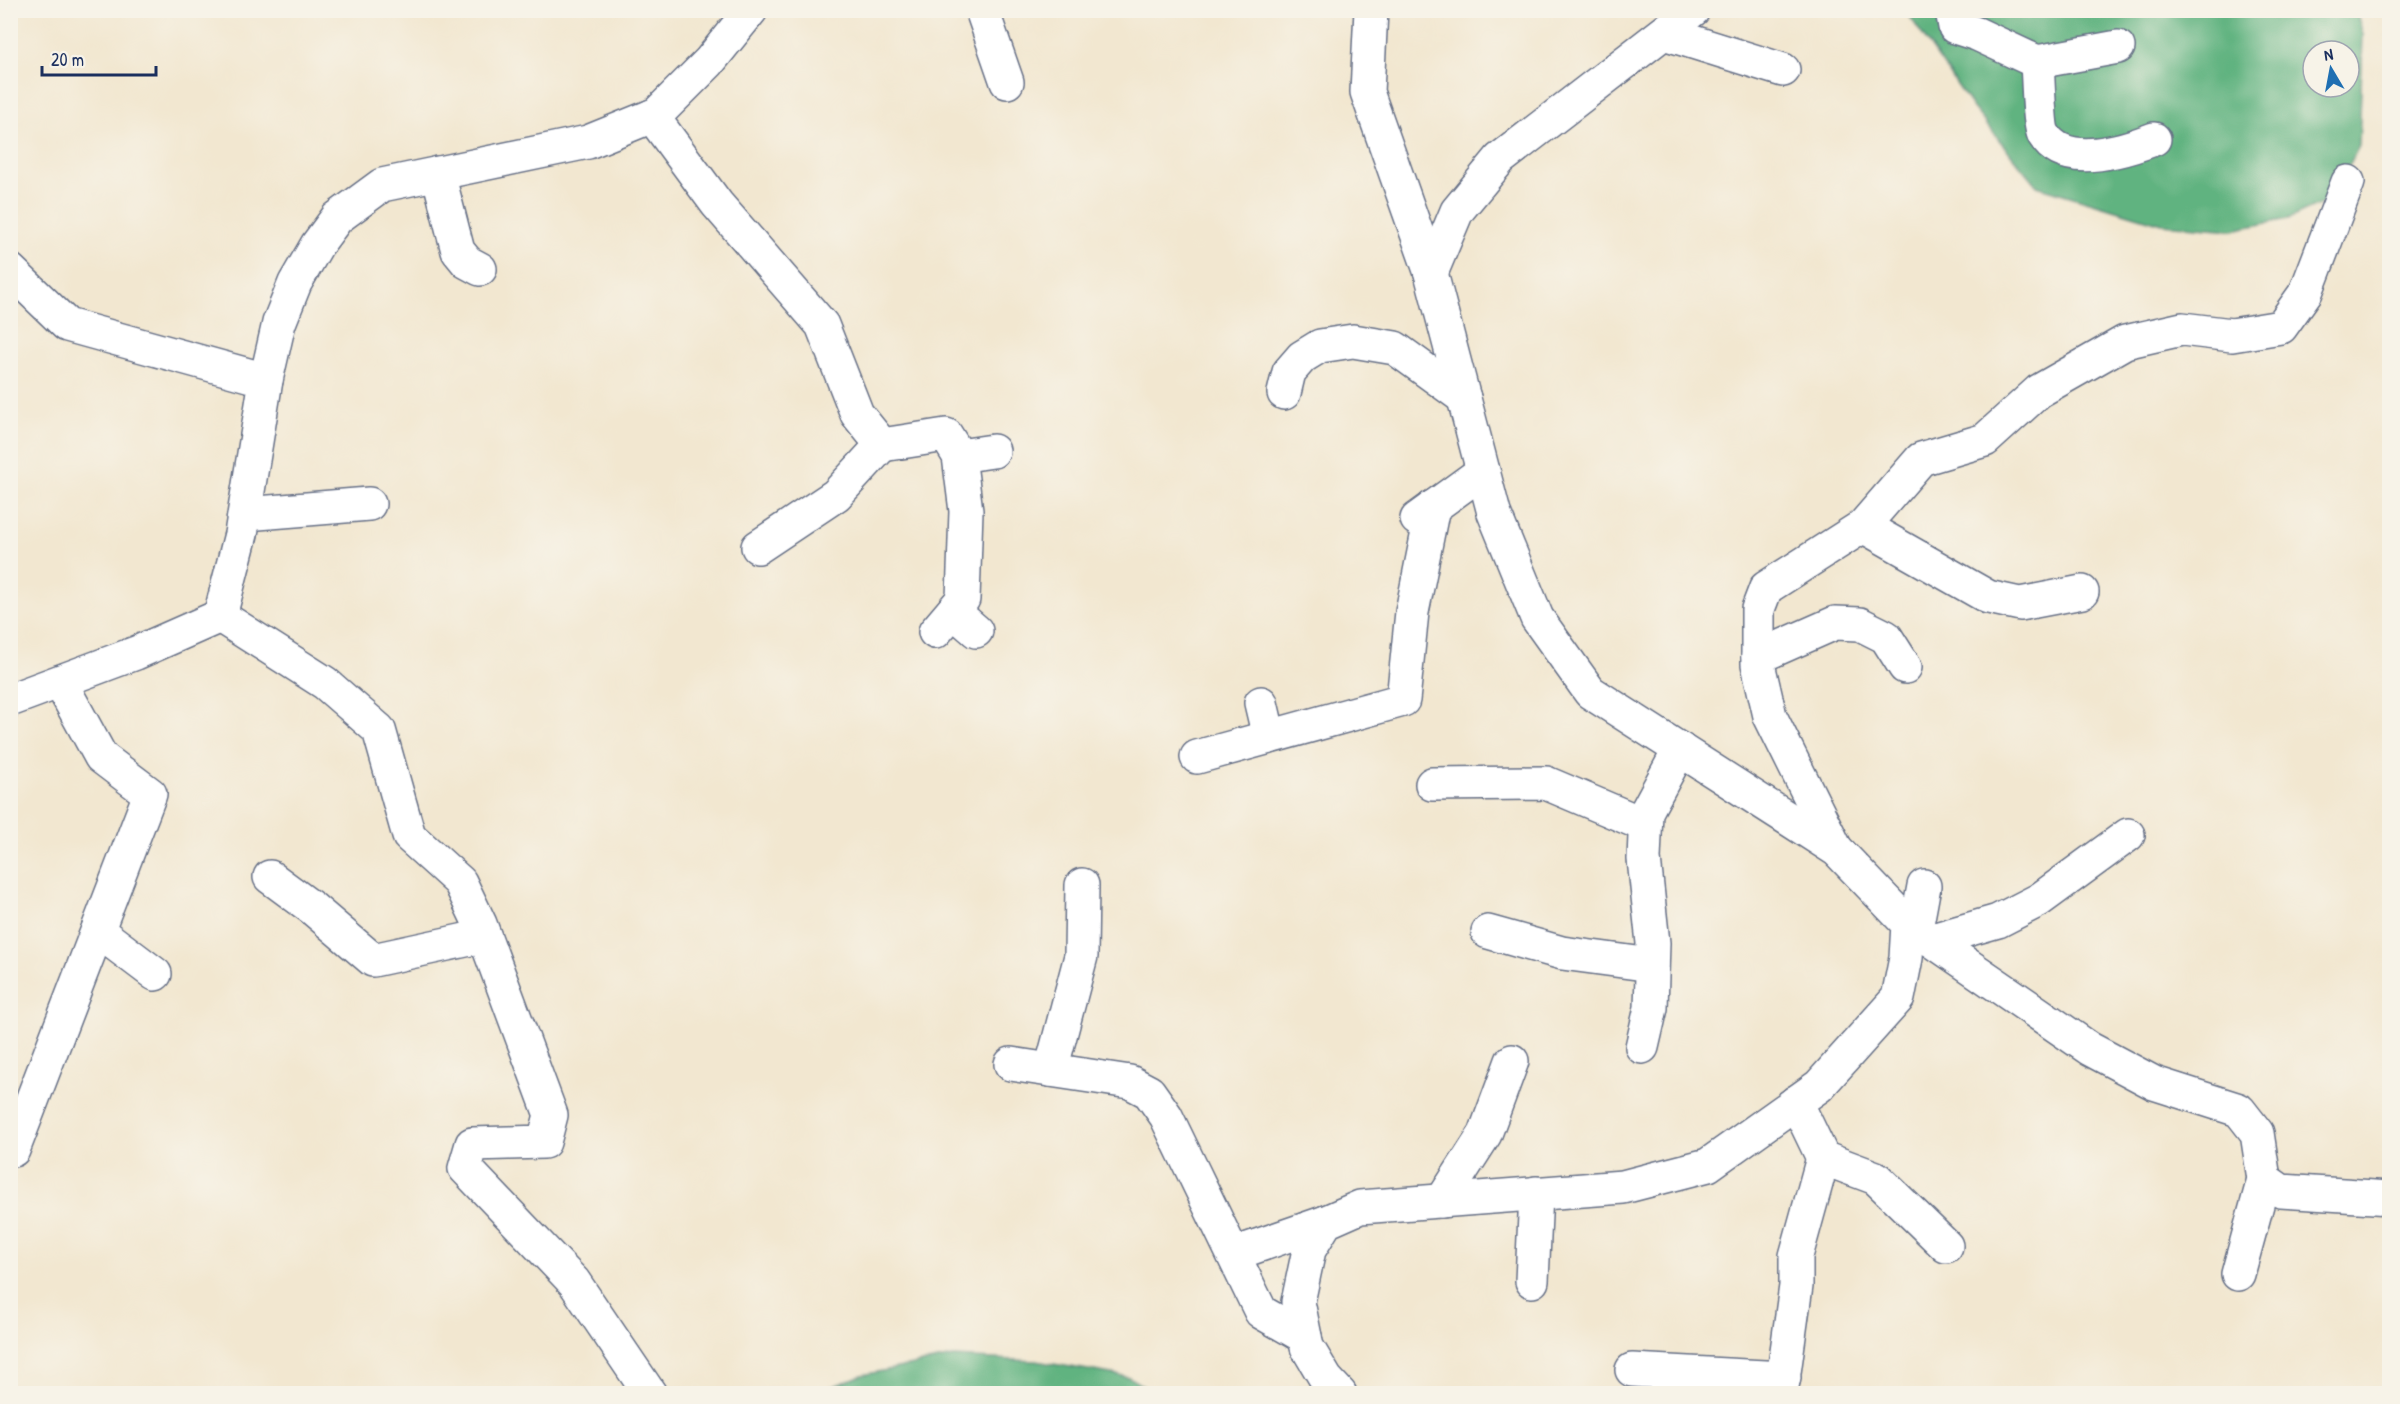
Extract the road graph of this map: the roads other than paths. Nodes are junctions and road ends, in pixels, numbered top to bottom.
1 (751, 10) edge
2 (982, 10) edge
3 (1371, 10) edge
4 (1693, 10) edge
5 (1952, 10) edge
6 (1664, 33) junction
7 (2118, 47) dead end
8 (2037, 62) junction
9 (1784, 70) dead end
10 (1007, 82) dead end
11 (652, 116) junction
12 (2154, 139) dead end
13 (438, 173) junction
14 (2348, 182) dead end
15 (480, 269) dead end
16 (10, 270) edge
17 (1431, 273) junction
18 (266, 380) junction
19 (1284, 393) dead end
20 (1464, 398) junction
21 (882, 445) junction
22 (993, 451) dead end
23 (959, 456) junction
24 (1483, 471) junction
25 (369, 504) dead end
26 (245, 514) junction
27 (1863, 526) junction
28 (758, 547) dead end
29 (2082, 592) dead end
30 (220, 616) junction
31 (955, 625) dead end
32 (1758, 657) junction
33 (1905, 667) dead end
34 (60, 682) junction
35 (10, 700) edge
36 (1261, 703) dead end
37 (1269, 737) junction
38 (1680, 749) junction
39 (1197, 758) dead end
40 (1432, 784) dead end
41 (1645, 825) junction
42 (2128, 835) dead end
43 (1837, 850) junction
44 (270, 877) dead end
45 (1082, 885) dead end
46 (1924, 886) dead end
47 (98, 931) junction
48 (1918, 931) junction
49 (1488, 932) dead end
50 (484, 936) junction
51 (1652, 965) junction
52 (155, 974) dead end
53 (1642, 1047) dead end
54 (1512, 1061) dead end
55 (1011, 1064) dead end
56 (1051, 1070) junction
57 (1796, 1102) junction
58 (13, 1150) dead end
59 (1823, 1158) junction
60 (2264, 1179) junction
61 (1536, 1193) junction
62 (2390, 1198) edge
63 (1442, 1201) junction
64 (1326, 1222) junction
65 (1946, 1246) dead end
66 (1234, 1254) junction
67 (2238, 1274) dead end
68 (1532, 1281) dead end
69 (1305, 1337) junction
70 (1632, 1370) dead end
71 (1783, 1386) edge
72 (650, 1394) edge
73 (1340, 1394) edge

1 - 11 street
2 - 10 street
3 - 17 street
4 - 6 street
5 - 8 street
6 - 9 street
6 - 17 street
7 - 8 street
8 - 12 street
11 - 13 street
11 - 21 street
13 - 15 street
13 - 18 street
14 - 27 street
16 - 18 street
17 - 20 street
18 - 26 street
19 - 20 street
20 - 24 street
21 - 23 street
21 - 28 street
22 - 23 street
23 - 31 street
24 - 37 street
24 - 38 street
25 - 26 street
26 - 30 street
27 - 29 street
27 - 32 street
30 - 34 street
30 - 50 street
32 - 33 street
32 - 43 street
34 - 35 street
34 - 47 street
36 - 37 street
37 - 39 street
38 - 41 street
38 - 43 street
40 - 41 street
41 - 51 street
42 - 48 street
43 - 48 street
44 - 50 street
45 - 56 street
46 - 48 street
47 - 52 street
47 - 58 street
48 - 57 street
48 - 60 street
49 - 51 street
50 - 72 street
51 - 53 street
54 - 63 street
55 - 56 street
56 - 66 street
57 - 59 street
57 - 61 street
59 - 65 street
59 - 71 street
60 - 62 street
60 - 67 street
61 - 63 street
61 - 68 street
63 - 64 street
64 - 66 street
64 - 69 street
66 - 69 street
69 - 73 street
70 - 71 street

